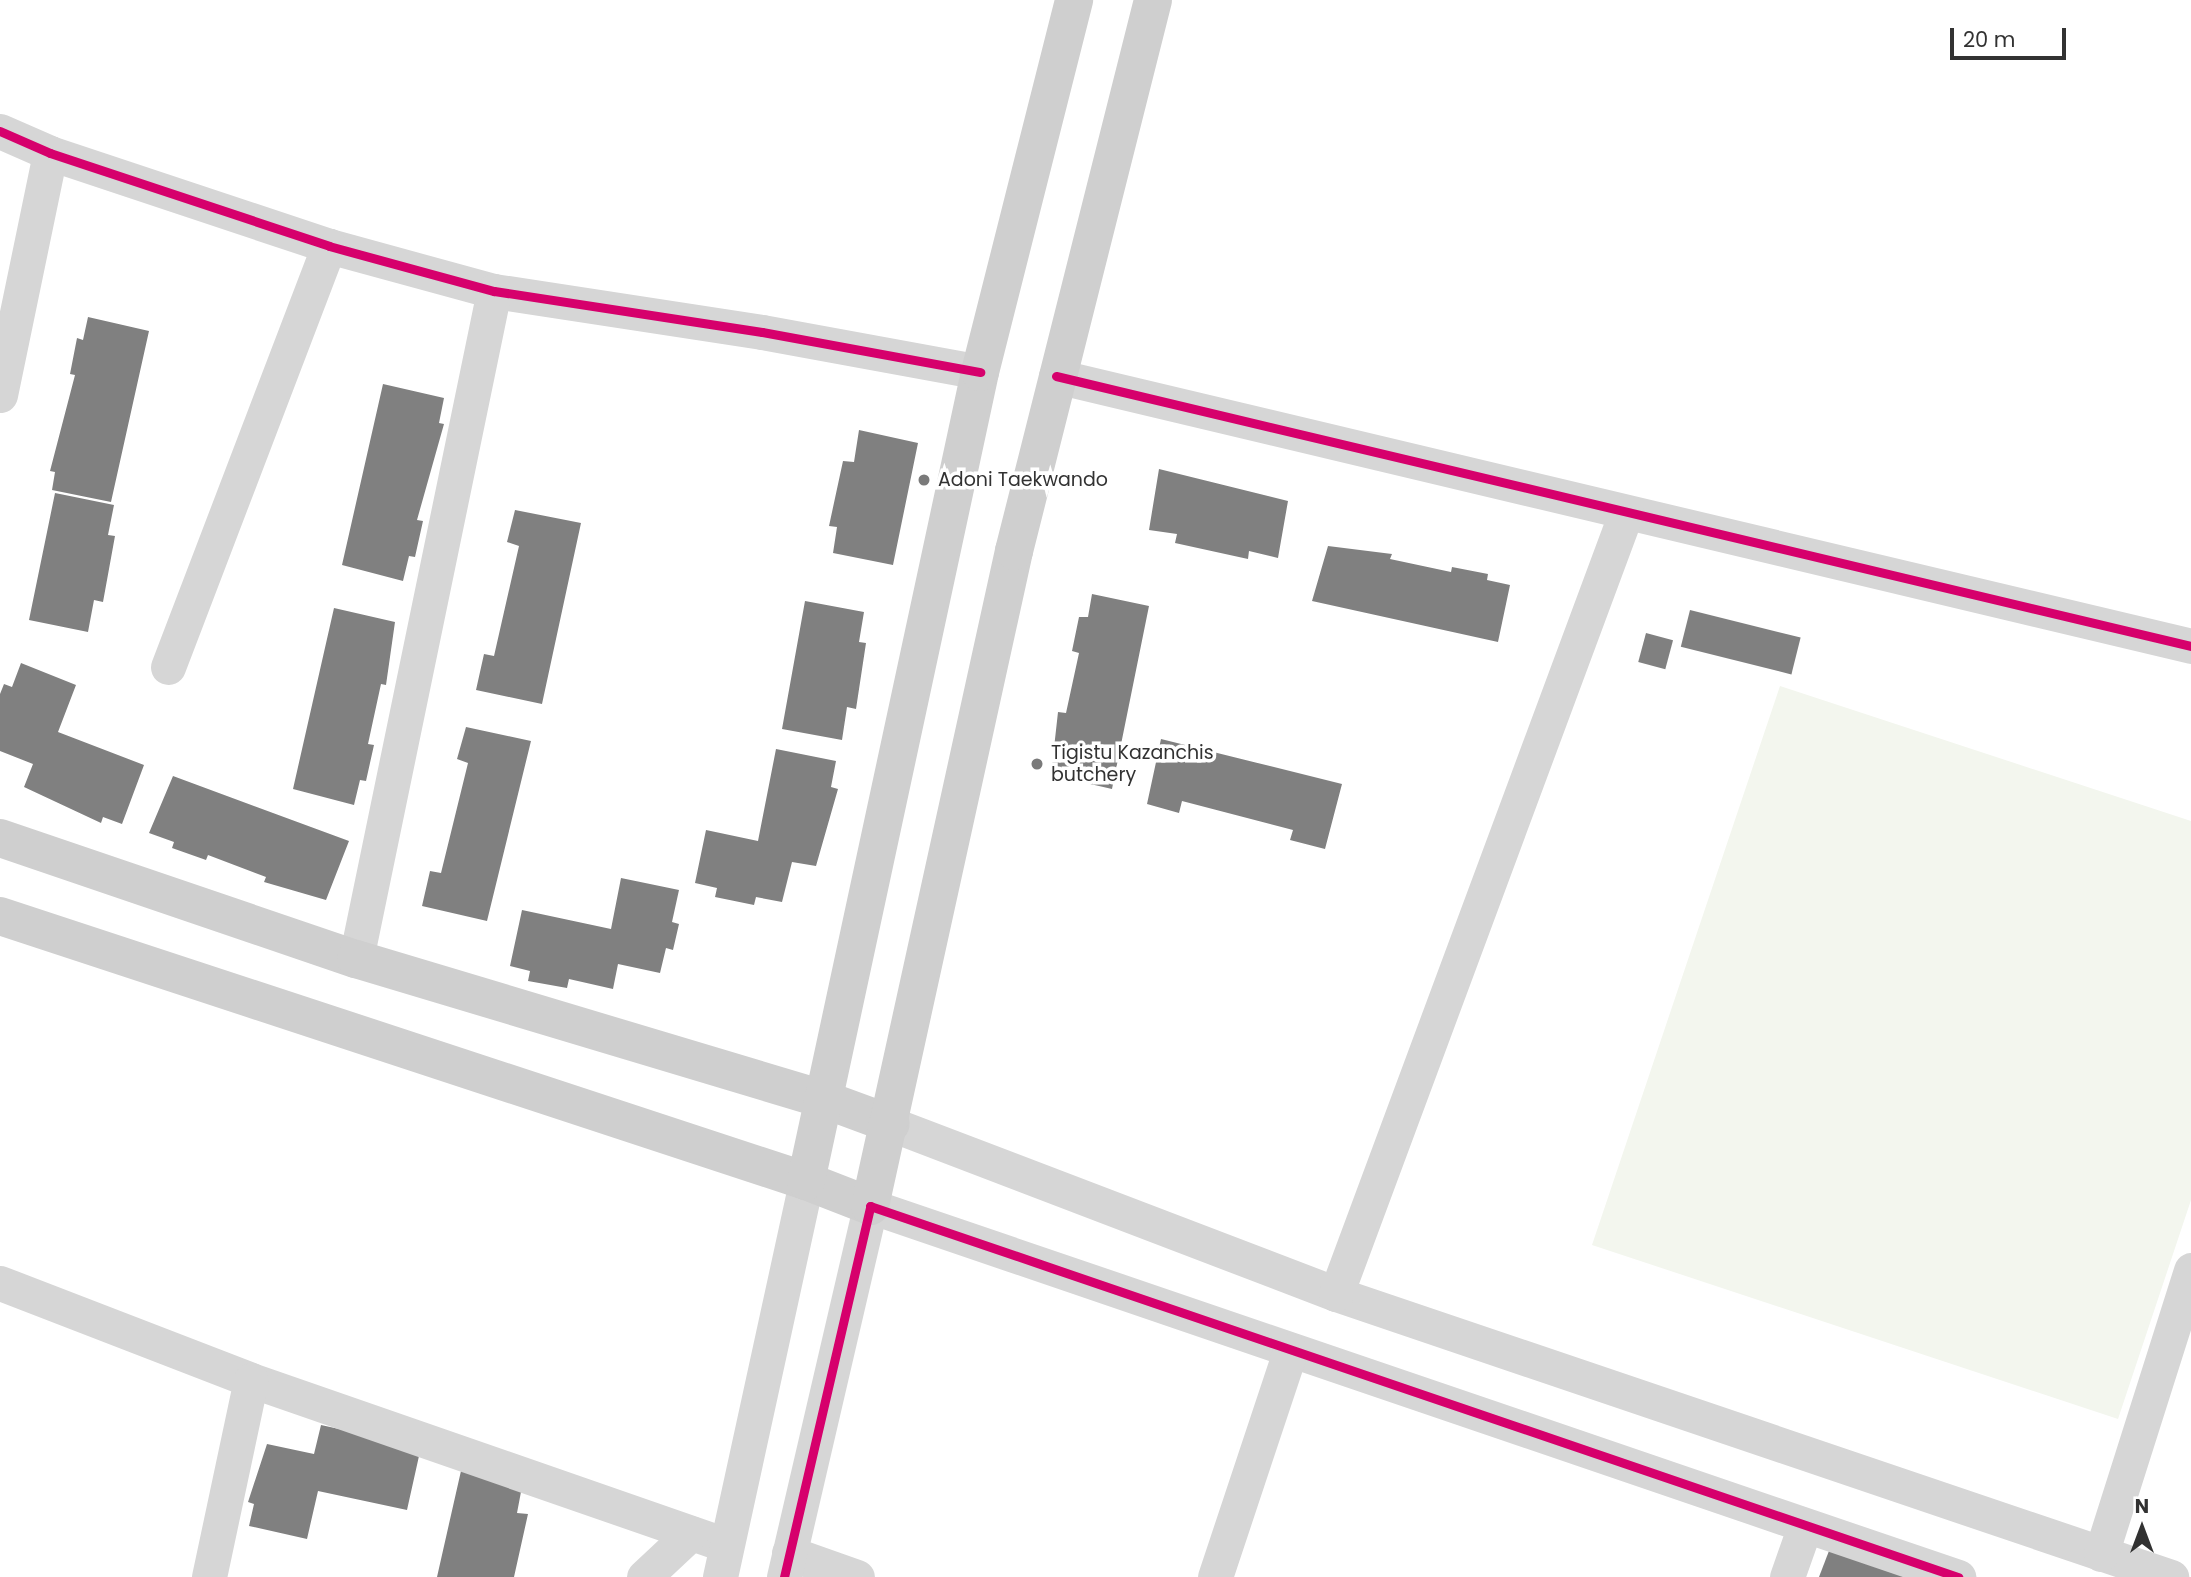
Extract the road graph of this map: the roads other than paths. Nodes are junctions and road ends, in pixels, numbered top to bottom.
1 (1074, 0) edge
2 (1153, 0) edge
3 (0, 131) edge
4 (50, 153) junction
5 (329, 246) junction
6 (494, 291) junction
7 (979, 372) junction
8 (1056, 376) junction
9 (0, 395) edge
10 (1626, 513) junction
11 (2191, 646) edge
12 (168, 667) dead end
13 (0, 838) edge
14 (0, 916) edge
15 (356, 959) junction
16 (823, 1099) junction
17 (891, 1124) junction
18 (806, 1181) junction
19 (870, 1206) junction
20 (2191, 1270) edge
21 (0, 1283) edge
22 (1336, 1294) junction
23 (1290, 1352) junction
24 (251, 1380) junction
25 (1805, 1526) junction
26 (691, 1533) junction
27 (2101, 1553) junction
28 (723, 1561) edge
29 (786, 1565) edge
30 (209, 1577) edge
31 (644, 1577) edge
32 (857, 1577) edge
33 (1215, 1577) edge
34 (1787, 1577) edge
35 (1958, 1577) edge
36 (2171, 1577) edge

1 - 7 main road
2 - 8 main road
3 - 4 street
4 - 5 street
4 - 9 street
5 - 6 street
5 - 12 street
6 - 7 street
6 - 15 street
7 - 16 main road
8 - 10 street
8 - 17 main road
10 - 11 street
10 - 22 street
13 - 15 main road
14 - 18 main road
15 - 16 main road
16 - 17 main road
16 - 18 main road
17 - 19 main road
17 - 22 street
18 - 19 main road
18 - 28 street
19 - 23 street
19 - 29 street
20 - 27 street
21 - 24 street
22 - 27 street
23 - 25 street
23 - 33 street
24 - 26 street
24 - 30 street
25 - 34 street
25 - 35 street
26 - 28 street
26 - 31 street
27 - 36 street
29 - 32 street

